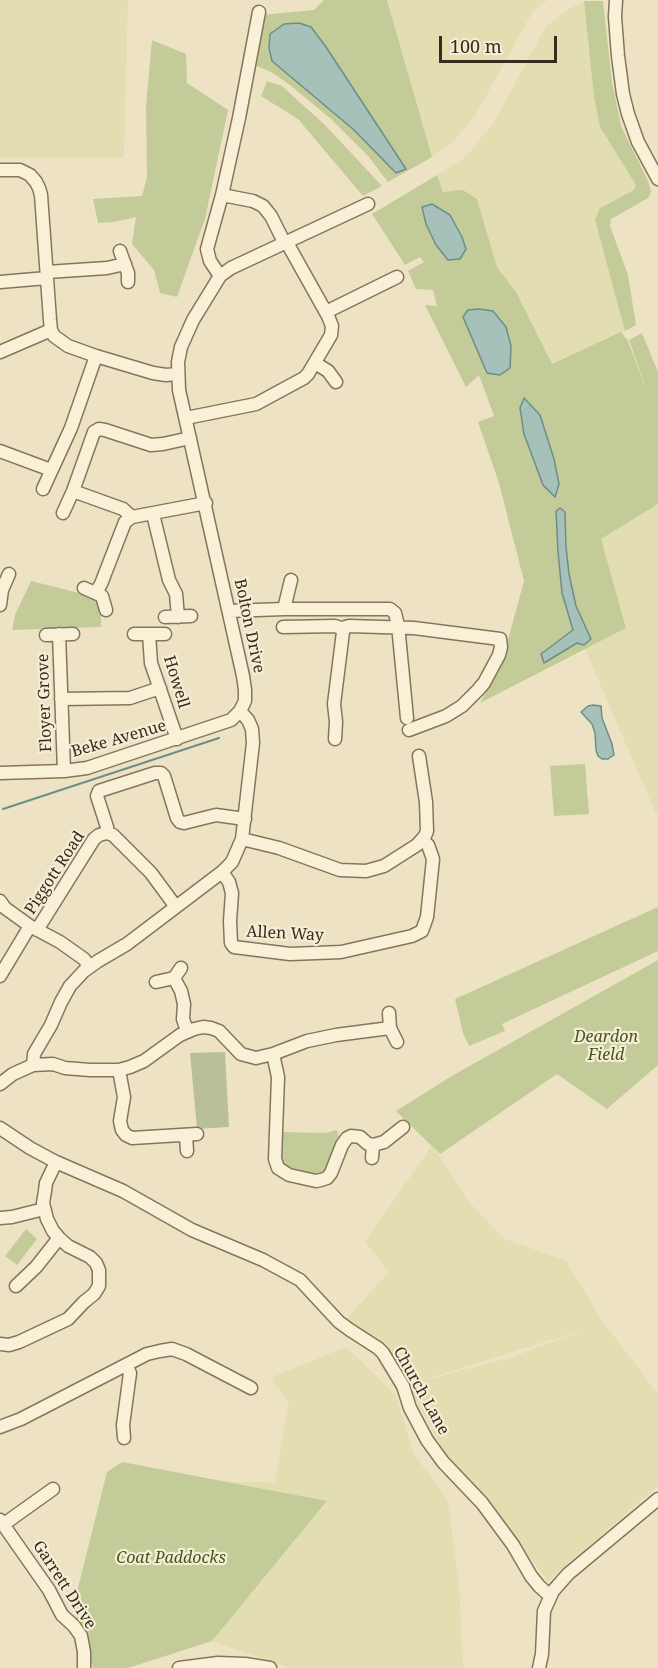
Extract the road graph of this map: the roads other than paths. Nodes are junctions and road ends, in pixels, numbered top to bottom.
1 (616, 0) edge
2 (259, 12) dead end
3 (0, 170) edge
4 (658, 179) edge
5 (222, 195) junction
6 (368, 204) dead end
7 (285, 242) junction
8 (120, 251) dead end
9 (125, 264) junction
10 (375, 271) dead end
11 (47, 275) junction
12 (220, 276) junction
13 (397, 277) dead end
14 (0, 282) edge
15 (128, 282) dead end
16 (381, 284) junction
17 (326, 312) junction
18 (51, 330) junction
19 (0, 352) edge
20 (96, 356) junction
21 (315, 363) junction
22 (177, 374) junction
23 (336, 382) dead end
24 (186, 418) junction
25 (190, 438) junction
26 (0, 451) edge
27 (51, 470) junction
28 (43, 489) dead end
29 (73, 491) junction
30 (206, 502) junction
31 (63, 513) dead end
32 (153, 514) junction
33 (132, 517) junction
34 (9, 574) dead end
35 (291, 580) dead end
36 (84, 588) dead end
37 (1, 589) edge
38 (96, 592) junction
39 (0, 605) edge
40 (284, 609) junction
41 (106, 610) dead end
42 (229, 611) junction
43 (191, 616) dead end
44 (283, 627) dead end
45 (398, 627) junction
46 (344, 629) junction
47 (46, 634) dead end
48 (59, 634) junction
49 (73, 634) dead end
50 (134, 634) dead end
51 (149, 634) junction
52 (165, 634) dead end
53 (160, 688) junction
54 (61, 699) junction
55 (240, 711) junction
56 (177, 739) junction
57 (335, 739) dead end
58 (419, 756) dead end
59 (64, 771) junction
60 (0, 772) edge
61 (245, 819) junction
62 (106, 833) junction
63 (243, 839) junction
64 (422, 840) junction
65 (222, 872) junction
66 (0, 901) edge
67 (176, 907) junction
68 (33, 928) junction
69 (89, 966) junction
70 (0, 976) edge
71 (156, 982) dead end
72 (389, 1013) dead end
73 (390, 1028) junction
74 (187, 1031) junction
75 (397, 1042) dead end
76 (273, 1054) junction
77 (33, 1065) junction
78 (119, 1070) junction
79 (0, 1084) edge
80 (403, 1127) dead end
81 (0, 1128) edge
82 (373, 1145) junction
83 (187, 1151) dead end
84 (372, 1158) dead end
85 (56, 1162) junction
86 (44, 1209) junction
87 (0, 1218) edge
88 (59, 1238) junction
89 (16, 1286) dead end
90 (0, 1344) edge
91 (126, 1365) junction
92 (251, 1388) dead end
93 (0, 1427) edge
94 (124, 1438) dead end
95 (53, 1489) dead end
96 (658, 1499) edge
97 (3, 1526) edge
98 (550, 1596) junction
99 (84, 1668) edge
100 (179, 1668) edge
101 (270, 1668) edge
102 (539, 1668) edge

1 - 4 street
2 - 5 street
3 - 11 street
5 - 7 street
5 - 12 street
6 - 7 street, Bolton Drive
7 - 12 street, Bolton Drive
7 - 17 street
8 - 9 street
9 - 11 street
9 - 15 street
10 - 16 street
11 - 14 street
11 - 18 street
12 - 22 street, Bolton Drive
13 - 16 street
16 - 17 street
17 - 21 street
18 - 19 street
18 - 20 street
20 - 22 street
20 - 27 street
21 - 23 street
21 - 24 street
22 - 24 street, Bolton Drive
24 - 25 street, Bolton Drive
25 - 29 street
25 - 30 street, Bolton Drive
26 - 27 street
27 - 28 street
29 - 31 street
29 - 33 street
30 - 32 street
30 - 42 street, Bolton Drive
32 - 33 street
32 - 43 street
33 - 38 street
34 - 37 street
35 - 40 street
36 - 38 street
37 - 39 street
38 - 41 street
40 - 42 street
40 - 45 street
42 - 55 street, Bolton Drive
44 - 46 street
45 - 45 street
45 - 46 street
46 - 57 street
47 - 48 street, Floyer Grove
48 - 49 street, Floyer Grove
48 - 54 street, Floyer Grove
50 - 51 street, Howell
51 - 52 street, Howell
51 - 53 street, Howell
53 - 54 street
53 - 56 street, Howell
54 - 59 street, Floyer Grove
55 - 56 street, Beke Avenue
55 - 61 street
56 - 59 street, Beke Avenue
58 - 64 street
59 - 60 street, Beke Avenue
61 - 62 street
61 - 63 street
62 - 67 street, Piggott Road
62 - 68 street, Piggott Road
63 - 64 street
63 - 65 street
64 - 65 street, Allen Way
65 - 67 street
66 - 68 street
67 - 69 street
68 - 69 street
68 - 70 street, Piggott Road
69 - 77 street
71 - 74 street
72 - 73 street
73 - 75 street
73 - 76 street
74 - 76 street
74 - 78 street
76 - 82 street
77 - 78 street
77 - 79 street
78 - 83 street
80 - 82 street
81 - 85 street, Church Lane
82 - 84 street
85 - 86 street
85 - 98 street, Church Lane
86 - 87 street
86 - 88 street
88 - 89 street
88 - 90 street
91 - 92 street
91 - 93 street
91 - 94 street
95 - 97 street, Garrett Drive
96 - 98 street
97 - 99 street, Garrett Drive
98 - 102 street
100 - 101 street

